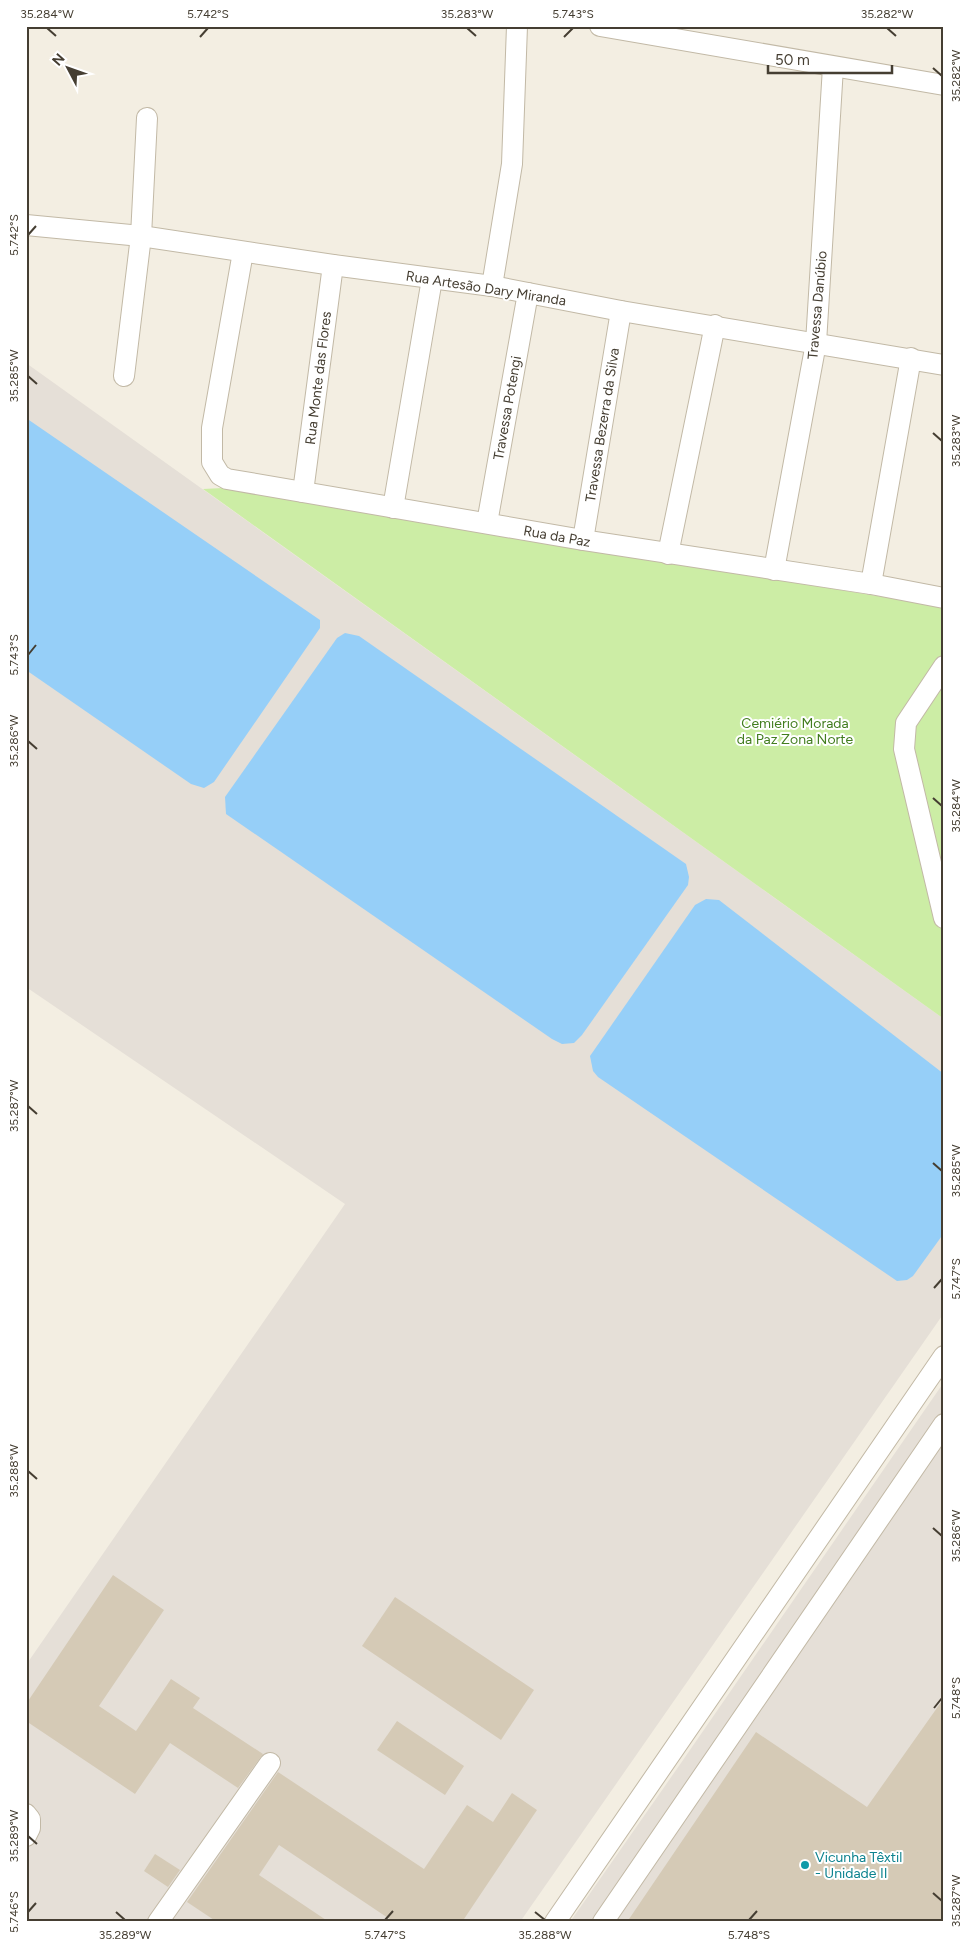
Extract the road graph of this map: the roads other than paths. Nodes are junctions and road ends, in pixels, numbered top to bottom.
1 (517, 26) edge
2 (600, 26) edge
3 (833, 67) junction
4 (944, 85) edge
5 (147, 118) dead end
6 (26, 225) edge
7 (141, 236) junction
8 (242, 252) junction
9 (333, 265) junction
10 (432, 279) junction
11 (492, 286) junction
12 (528, 294) junction
13 (621, 310) junction
14 (716, 326) junction
15 (816, 343) junction
16 (911, 358) junction
17 (944, 365) edge
18 (124, 376) dead end
19 (303, 492) junction
20 (393, 508) junction
21 (487, 523) junction
22 (583, 540) junction
23 (668, 554) junction
24 (774, 570) junction
25 (871, 584) junction
26 (944, 598) edge
27 (944, 666) edge
28 (944, 918) edge
29 (944, 1356) edge
30 (944, 1424) edge
31 (270, 1763) dead end
32 (26, 1814) edge
33 (26, 1836) edge
34 (158, 1922) edge
35 (555, 1922) edge
36 (603, 1922) edge

1 - 11 street
2 - 3 street
3 - 4 street
3 - 15 street, Travessa Danúbio
5 - 7 street
6 - 7 street, Rua Artesão Dary Miranda
7 - 8 street, Rua Artesão Dary Miranda
7 - 18 street
8 - 9 street, Rua Artesão Dary Miranda
8 - 19 street, Rua da Paz
9 - 10 street, Rua Artesão Dary Miranda
9 - 19 street, Rua Monte das Flores
10 - 11 street, Rua Artesão Dary Miranda
10 - 20 street
11 - 12 street, Rua Artesão Dary Miranda
12 - 13 street, Rua Artesão Dary Miranda
12 - 21 street, Travessa Potengi
13 - 14 street, Rua Artesão Dary Miranda
13 - 22 street, Travessa Bezerra da Silva
14 - 15 street, Rua Artesão Dary Miranda
14 - 23 street
15 - 16 street, Rua Artesão Dary Miranda
15 - 24 street, Travessa Danúbio
16 - 17 street, Rua Artesão Dary Miranda
16 - 25 street
19 - 20 street, Rua da Paz
20 - 21 street, Rua da Paz
21 - 22 street, Rua da Paz
22 - 23 street, Rua da Paz
23 - 24 street, Rua da Paz
24 - 25 street, Rua da Paz
25 - 26 street, Rua da Paz
27 - 28 street
29 - 35 street
30 - 36 street
31 - 34 street
32 - 33 street

